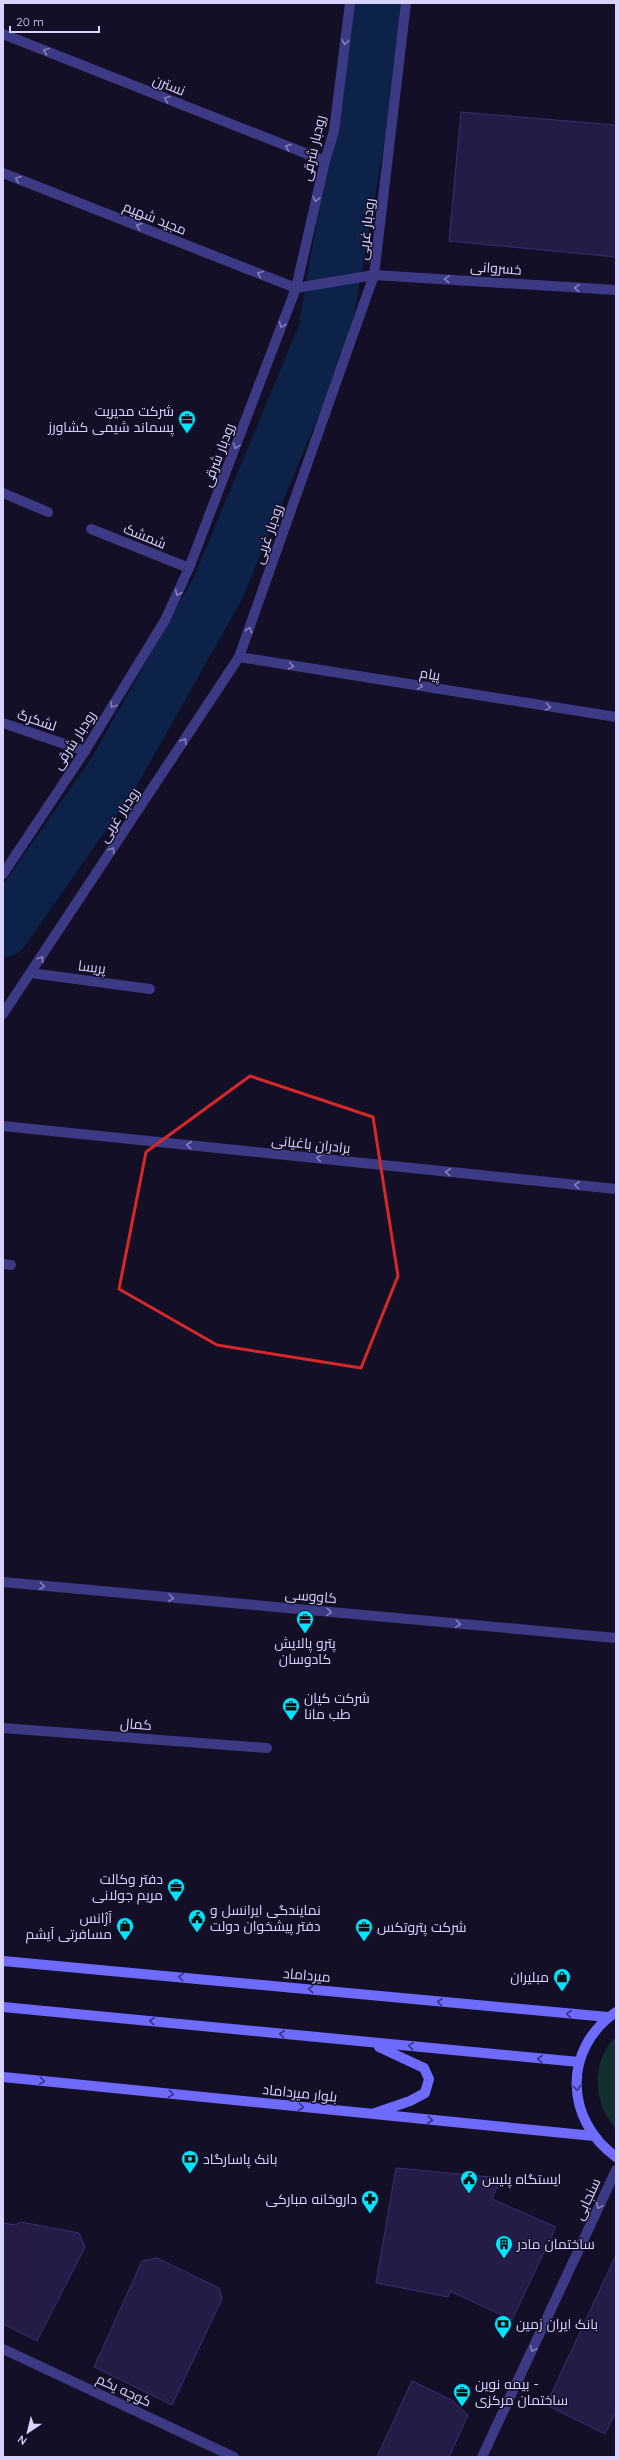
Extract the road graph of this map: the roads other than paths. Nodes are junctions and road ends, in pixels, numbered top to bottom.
1 (350, 3) edge
2 (406, 3) edge
3 (3, 34) edge
4 (324, 161) junction
5 (3, 173) edge
6 (374, 274) junction
7 (296, 288) junction
8 (616, 290) edge
9 (3, 494) edge
10 (48, 512) dead end
11 (91, 529) dead end
12 (189, 568) junction
13 (239, 657) junction
14 (616, 717) edge
15 (3, 723) edge
16 (84, 751) junction
17 (3, 874) edge
18 (31, 973) junction
19 (150, 989) dead end
20 (3, 1014) edge
21 (3, 1126) edge
22 (616, 1189) edge
23 (3, 1582) edge
24 (616, 1638) edge
25 (3, 1728) edge
26 (267, 1748) dead end
27 (3, 1961) edge
28 (3, 2007) edge
29 (612, 2015) edge
30 (368, 2042) junction
31 (579, 2062) junction
32 (3, 2077) edge
33 (372, 2114) junction
34 (594, 2136) junction
35 (616, 2157) edge
36 (616, 2170) edge
37 (3, 2349) edge
38 (234, 2457) edge
39 (482, 2457) edge

1 -> 4 street, رودبار شرقی
2 - 6 street, رودبار غربی
4 -> 3 street, نسترن
4 -> 7 street, رودبار شرقی
7 -> 5 street, مجید شهیم
6 - 7 street, خسروانی
8 -> 6 street, خسروانی
13 -> 6 street, رودبار غربی
7 -> 12 street, رودبار شرقی
9 - 10 street
11 - 12 street, شمشک
12 -> 16 street, رودبار شرقی
13 -> 14 street, پیام
18 -> 13 street, رودبار غربی
15 - 16 street, لشکرگ
16 - 17 street, رودبار شرقی
18 - 19 street, پریسا
18 - 20 street, رودبار غربی
22 -> 21 street, برادران باغیانی
23 -> 24 street, کاووسی
25 - 26 street, کمال
29 -> 27 main road, میرداماد
30 -> 28 main road
29 - 31 main road
31 -> 30 main road
30 - 33 main road
31 -> 34 main road
32 -> 33 main road, بلوار میرداماد
33 -> 34 main road, بلوار میرداماد
34 - 35 main road
36 -> 39 street, سنجابی
37 - 38 street, کوچه یکم

